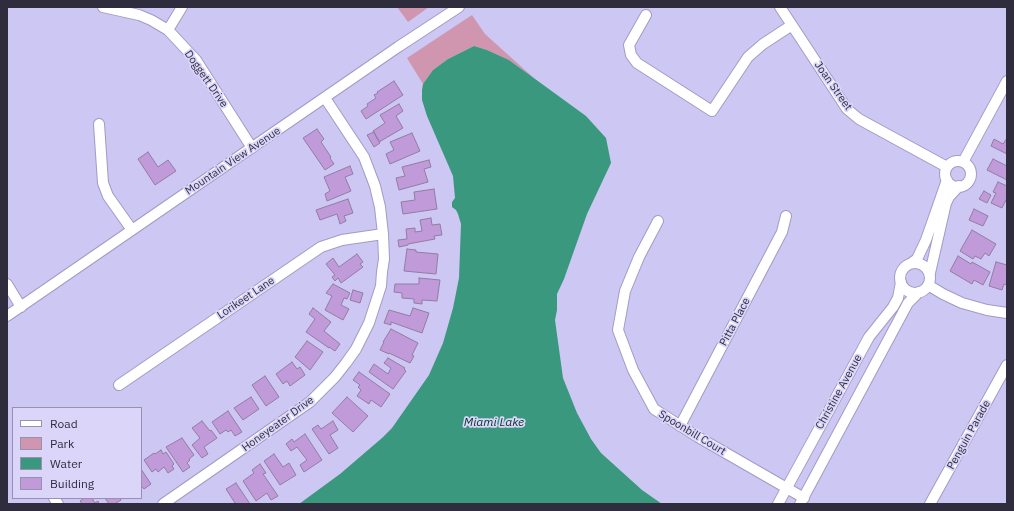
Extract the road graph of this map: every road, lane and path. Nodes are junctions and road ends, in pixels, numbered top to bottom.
1 (103, 7) edge
2 (182, 7) edge
3 (459, 7) edge
4 (780, 7) edge
5 (646, 15) dead end
6 (792, 25) junction
7 (168, 30) junction
8 (1007, 81) edge
9 (325, 98) junction
10 (99, 124) dead end
11 (252, 148) junction
12 (963, 162) junction
13 (947, 167) junction
14 (947, 180) junction
15 (959, 186) junction
16 (786, 216) dead end
17 (658, 221) dead end
18 (132, 230) junction
19 (383, 234) junction
20 (910, 264) junction
21 (930, 273) junction
22 (901, 282) junction
23 (7, 284) edge
24 (928, 285) junction
25 (919, 292) junction
26 (21, 307) junction
27 (1007, 313) edge
28 (7, 316) edge
29 (1007, 365) edge
30 (119, 385) dead end
31 (680, 426) junction
32 (786, 488) junction
33 (802, 501) edge
34 (163, 504) edge
35 (778, 504) edge
36 (930, 504) edge

1 - 7 street, Doggett Drive
2 - 7 street
3 - 9 street, Mountain View Avenue
4 - 6 street, Joan Street
5 - 6 street
6 - 13 street, Joan Street
7 - 11 street, Doggett Drive
8 - 12 street
9 - 11 street, Mountain View Avenue
9 - 19 street, Honeyeater Drive
10 - 18 street
11 - 18 street, Mountain View Avenue
12 - 13 street
12 - 15 street
13 - 14 street
14 - 15 street
14 - 20 street
15 - 21 street
16 - 31 street, Pitta Place
17 - 31 street, Spoonbill Court
18 - 26 street, Mountain View Avenue
19 - 30 street, Lorikeet Lane
19 - 34 street, Honeyeater Drive
20 - 21 street
20 - 22 street
21 - 24 street
22 - 25 street
22 - 32 street, Christine Avenue
23 - 26 street
24 - 25 street
24 - 27 street
25 - 33 street, Christine Avenue
26 - 28 street, Mountain View Avenue
29 - 36 street, Penguin Parade
31 - 32 street, Spoonbill Court
32 - 33 street, Spoonbill Court
32 - 35 street, Christine Avenue

